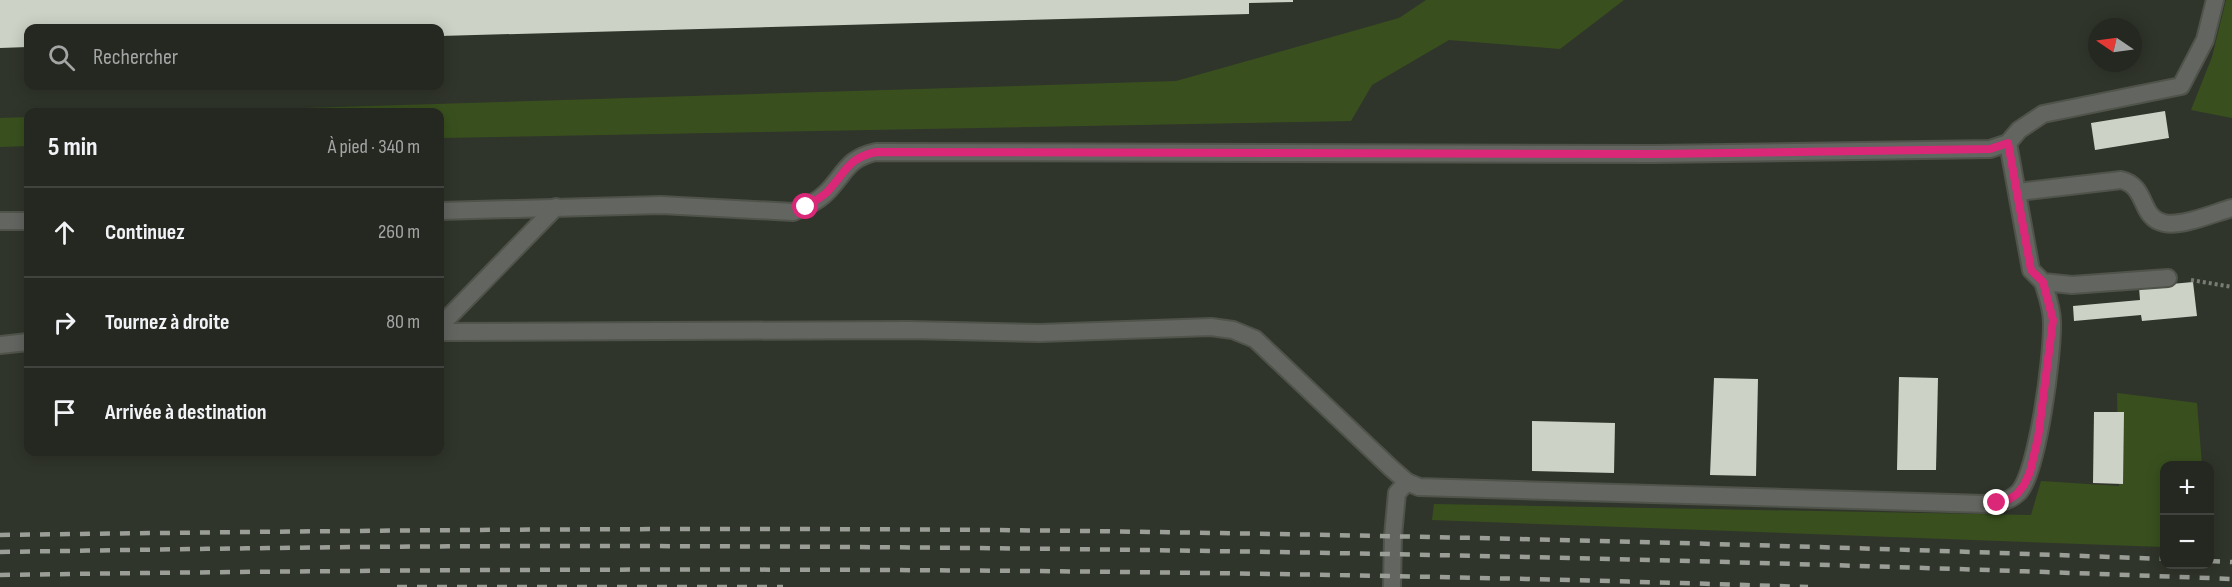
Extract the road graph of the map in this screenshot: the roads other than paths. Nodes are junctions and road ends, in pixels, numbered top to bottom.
1 (2215, 0) edge
2 (2008, 143) junction
3 (2018, 192) junction
4 (556, 207) junction
5 (2232, 208) edge
6 (444, 212) edge
7 (0, 221) edge
8 (24, 221) edge
9 (2168, 278) road end
10 (2043, 282) junction
11 (444, 322) edge
12 (444, 332) edge
13 (24, 342) edge
14 (0, 345) edge
15 (1407, 482) junction
16 (1392, 587) edge

1 - 2 lane
2 - 3 lane
2 - 4 lane
3 - 5 lane
3 - 10 lane
4 - 6 lane
4 - 11 lane
7 - 8 lane
9 - 10 lane
10 - 15 lane
12 - 15 lane
13 - 14 lane
15 - 16 lane

